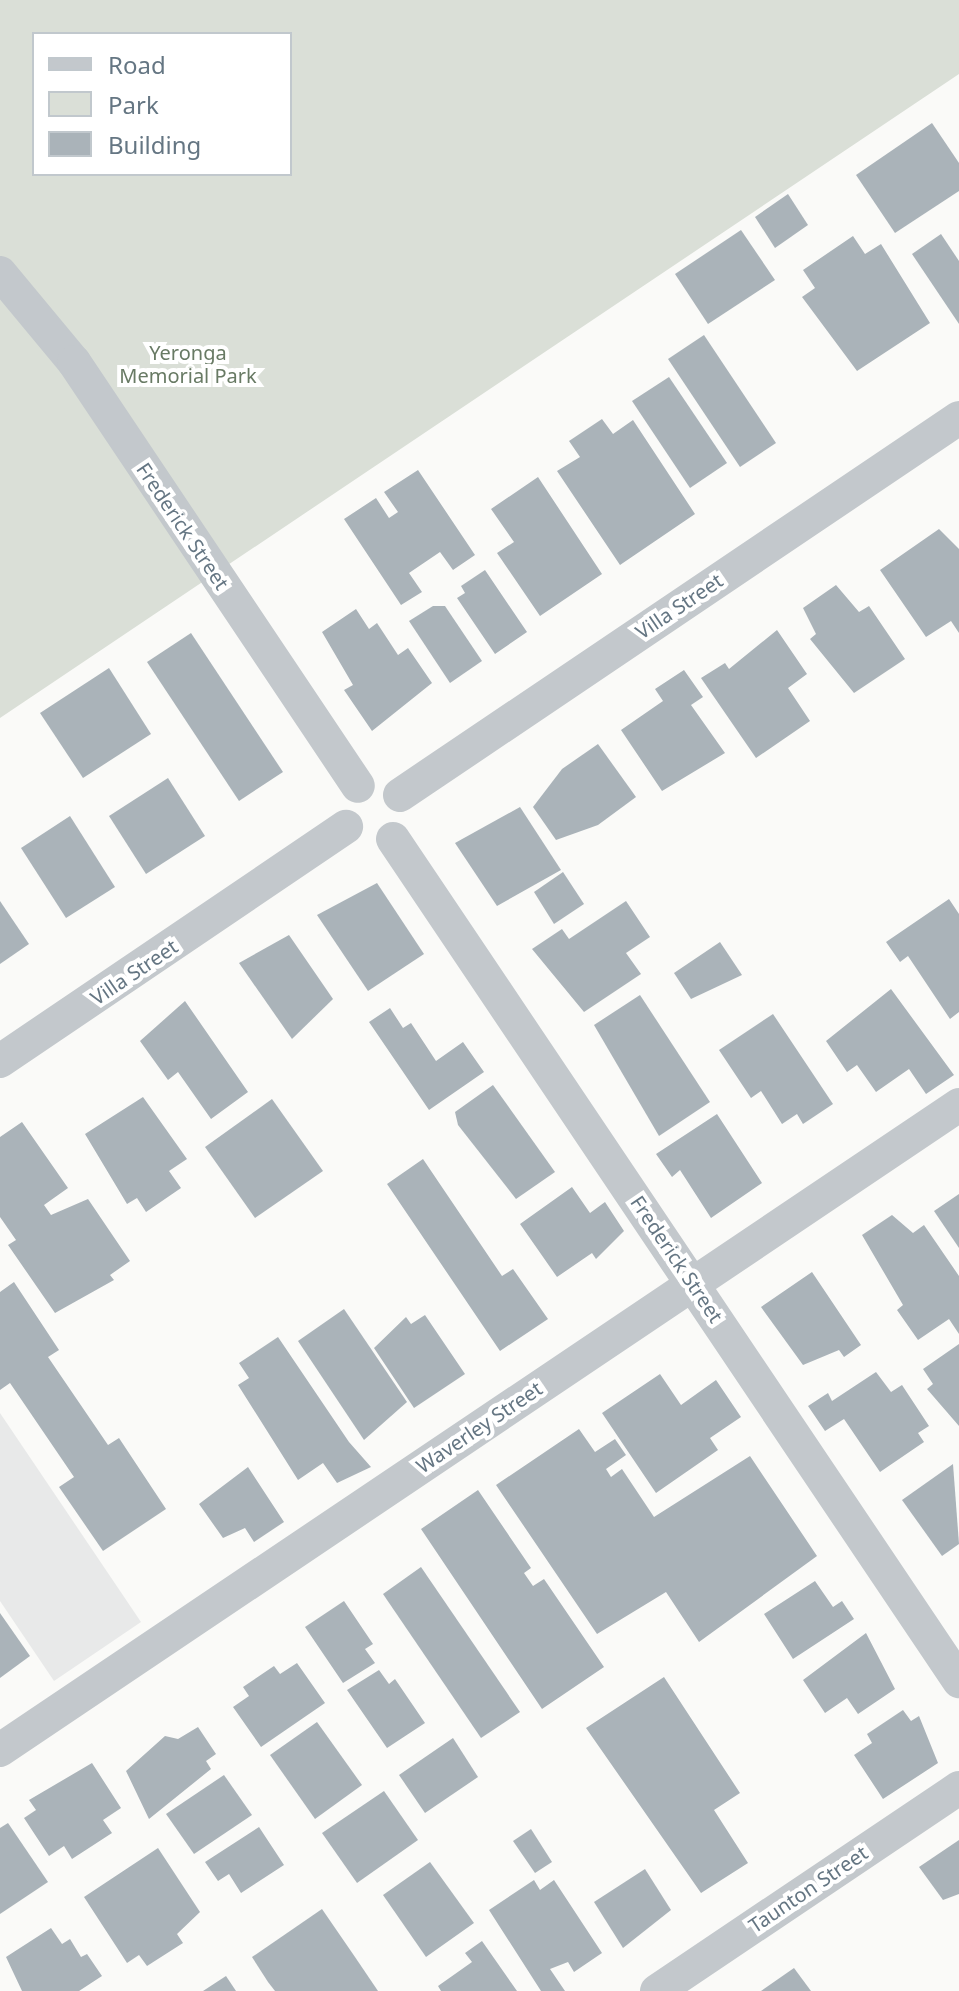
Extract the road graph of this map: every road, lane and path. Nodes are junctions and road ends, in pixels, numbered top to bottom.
1 (0, 273) edge
2 (959, 418) edge
3 (358, 786) junction
4 (400, 795) junction
5 (346, 827) junction
6 (393, 839) junction
7 (0, 1061) edge
8 (959, 1105) edge
9 (694, 1284) junction
10 (959, 1681) edge
11 (0, 1750) edge
12 (959, 1788) edge
13 (657, 1991) edge

1 - 3 street, Frederick Street
2 - 4 street, Villa Street
3 - 4 street
3 - 5 street
4 - 6 street
5 - 6 street
5 - 7 street, Villa Street
6 - 9 street, Frederick Street
8 - 9 street, Waverley Street
9 - 10 street, Frederick Street
9 - 11 street, Waverley Street
12 - 13 street, Taunton Street

